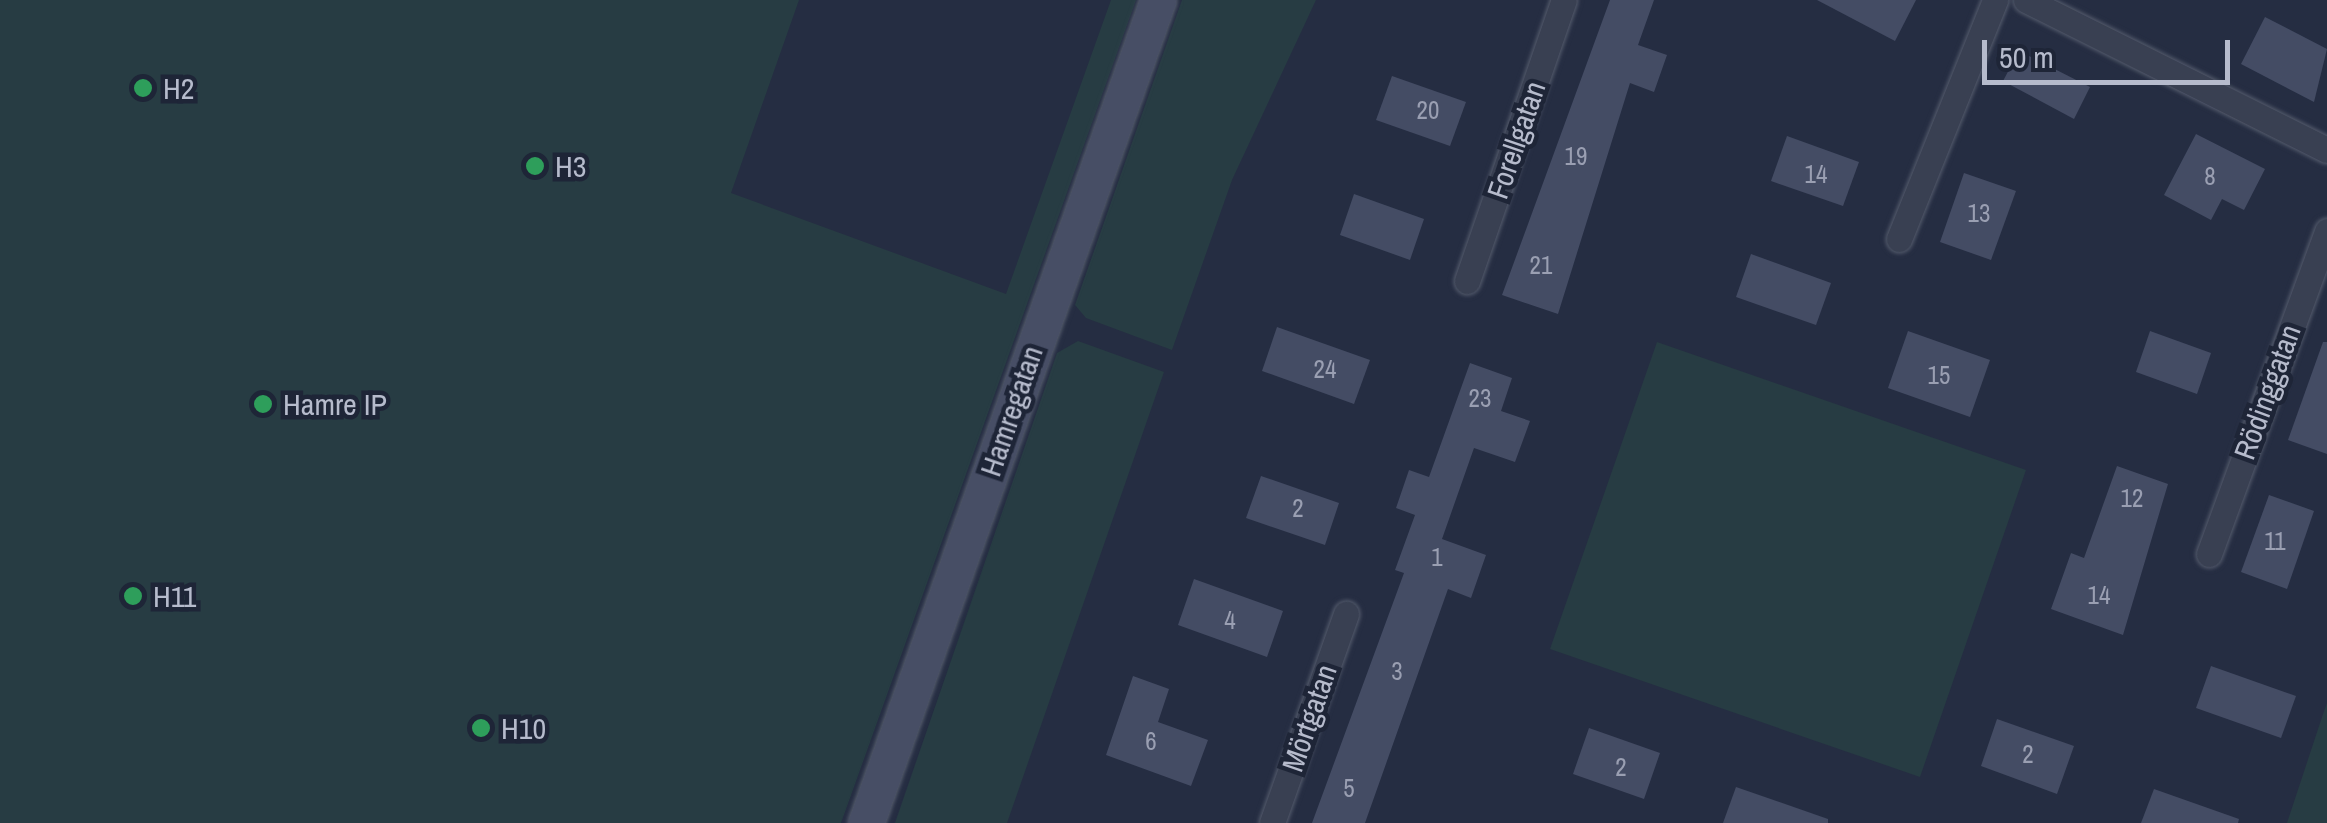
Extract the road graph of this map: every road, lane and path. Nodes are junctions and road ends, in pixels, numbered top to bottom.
1 (1158, 0) edge
2 (1564, 0) edge
3 (1995, 0) edge
4 (2026, 0) edge
5 (2327, 150) edge
6 (2327, 232) edge
7 (1899, 239) dead end
8 (1467, 281) dead end
9 (2210, 554) dead end
10 (1346, 614) dead end
11 (866, 823) edge
12 (1272, 823) edge

1 - 11 street, Hamregatan
2 - 8 street, Forellgatan
3 - 7 street
4 - 5 street
6 - 9 street, Rödinggatan
10 - 12 street, Mörtgatan

